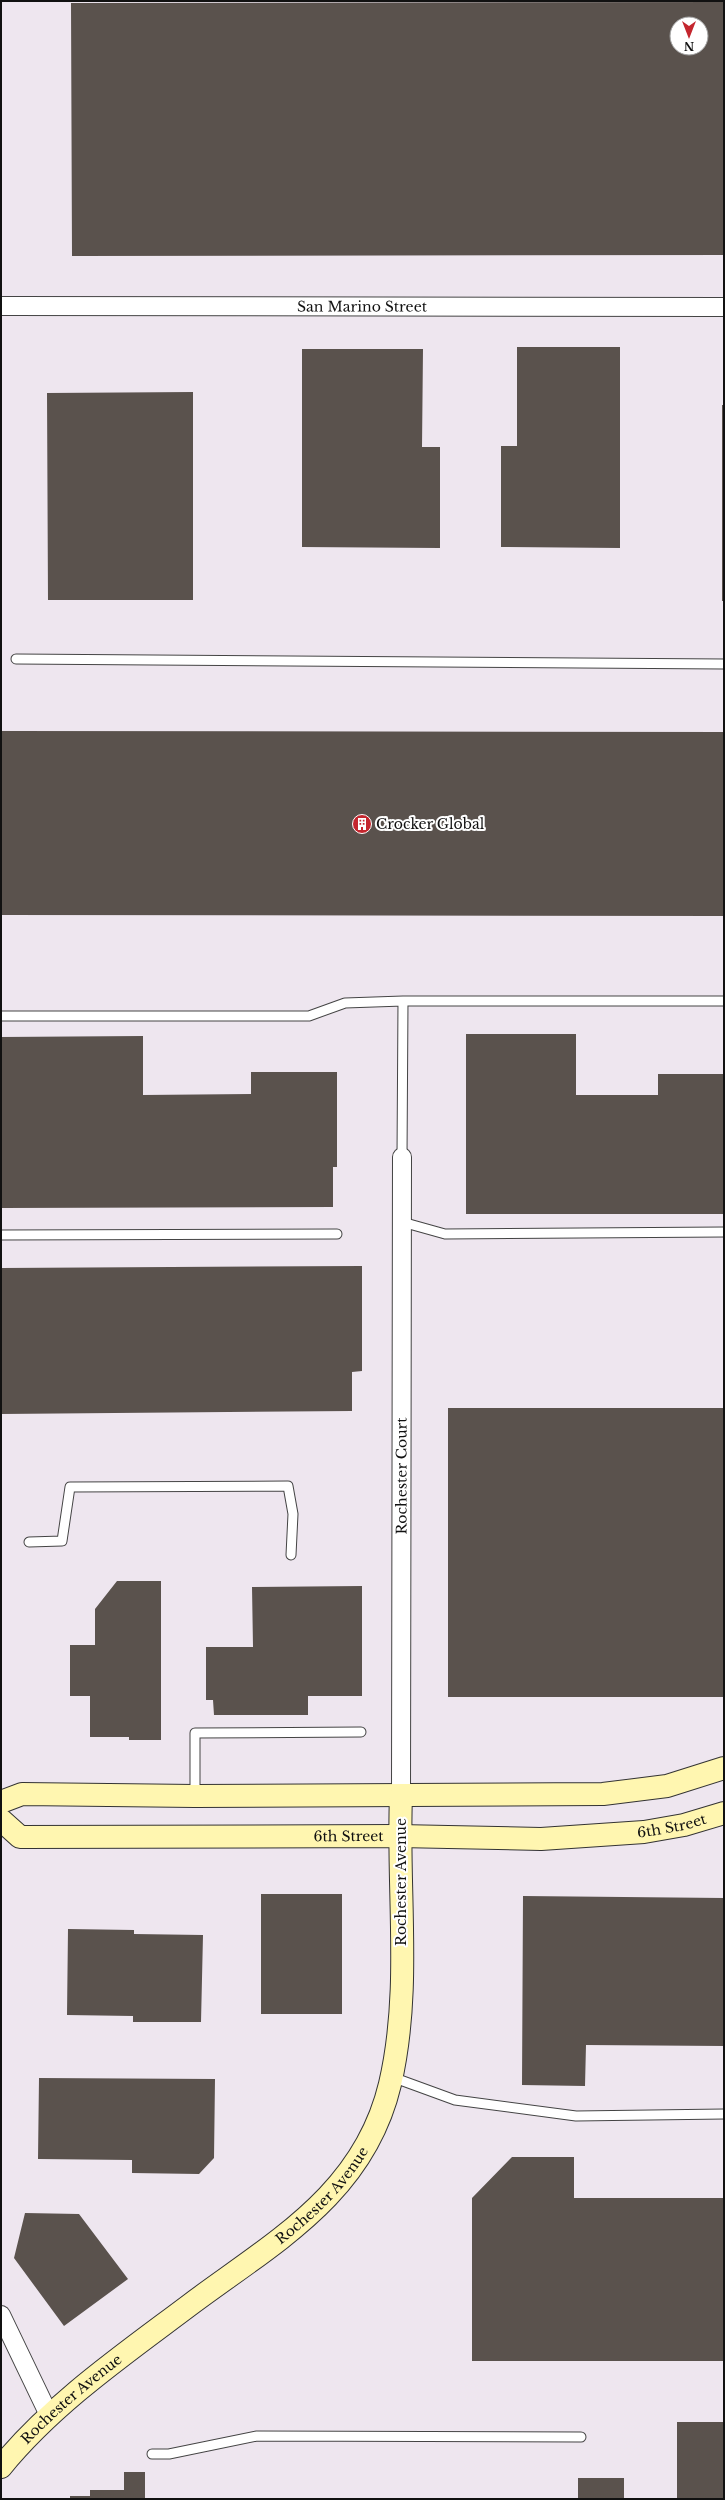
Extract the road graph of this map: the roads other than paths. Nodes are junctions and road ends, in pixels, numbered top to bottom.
1 (1, 306) edge
2 (724, 307) edge
3 (16, 660) dead end
4 (724, 664) edge
5 (403, 1001) junction
6 (724, 1001) edge
7 (1, 1016) edge
8 (402, 1157) joint
9 (402, 1222) junction
10 (724, 1232) edge
11 (338, 1234) dead end
12 (1, 1235) edge
13 (29, 1542) dead end
14 (291, 1556) dead end
15 (361, 1732) dead end
16 (724, 1768) edge
17 (195, 1796) junction
18 (401, 1796) junction
19 (1, 1802) edge
20 (724, 1813) edge
21 (1, 1820) edge
22 (399, 1836) junction
23 (392, 2077) junction
24 (724, 2114) edge
25 (1, 2315) edge
26 (49, 2415) junction
27 (581, 2436) dead end
28 (152, 2454) dead end
29 (1, 2467) edge

1 - 2 street, San Marino Street
3 - 4 lane
5 - 6 lane
5 - 7 lane
5 - 8 lane
8 - 9 street, Rochester Court
9 - 10 lane
9 - 18 street, Rochester Court
11 - 12 lane
13 - 14 lane
15 - 17 lane
16 - 18 main road
17 - 18 main road
17 - 19 main road
18 - 22 main road, Rochester Avenue
20 - 22 main road, 6th Street
21 - 22 main road, 6th Street
22 - 23 main road, Rochester Avenue
23 - 24 lane
23 - 26 main road, Rochester Avenue
25 - 26 street
26 - 29 main road, Rochester Avenue
27 - 28 lane

